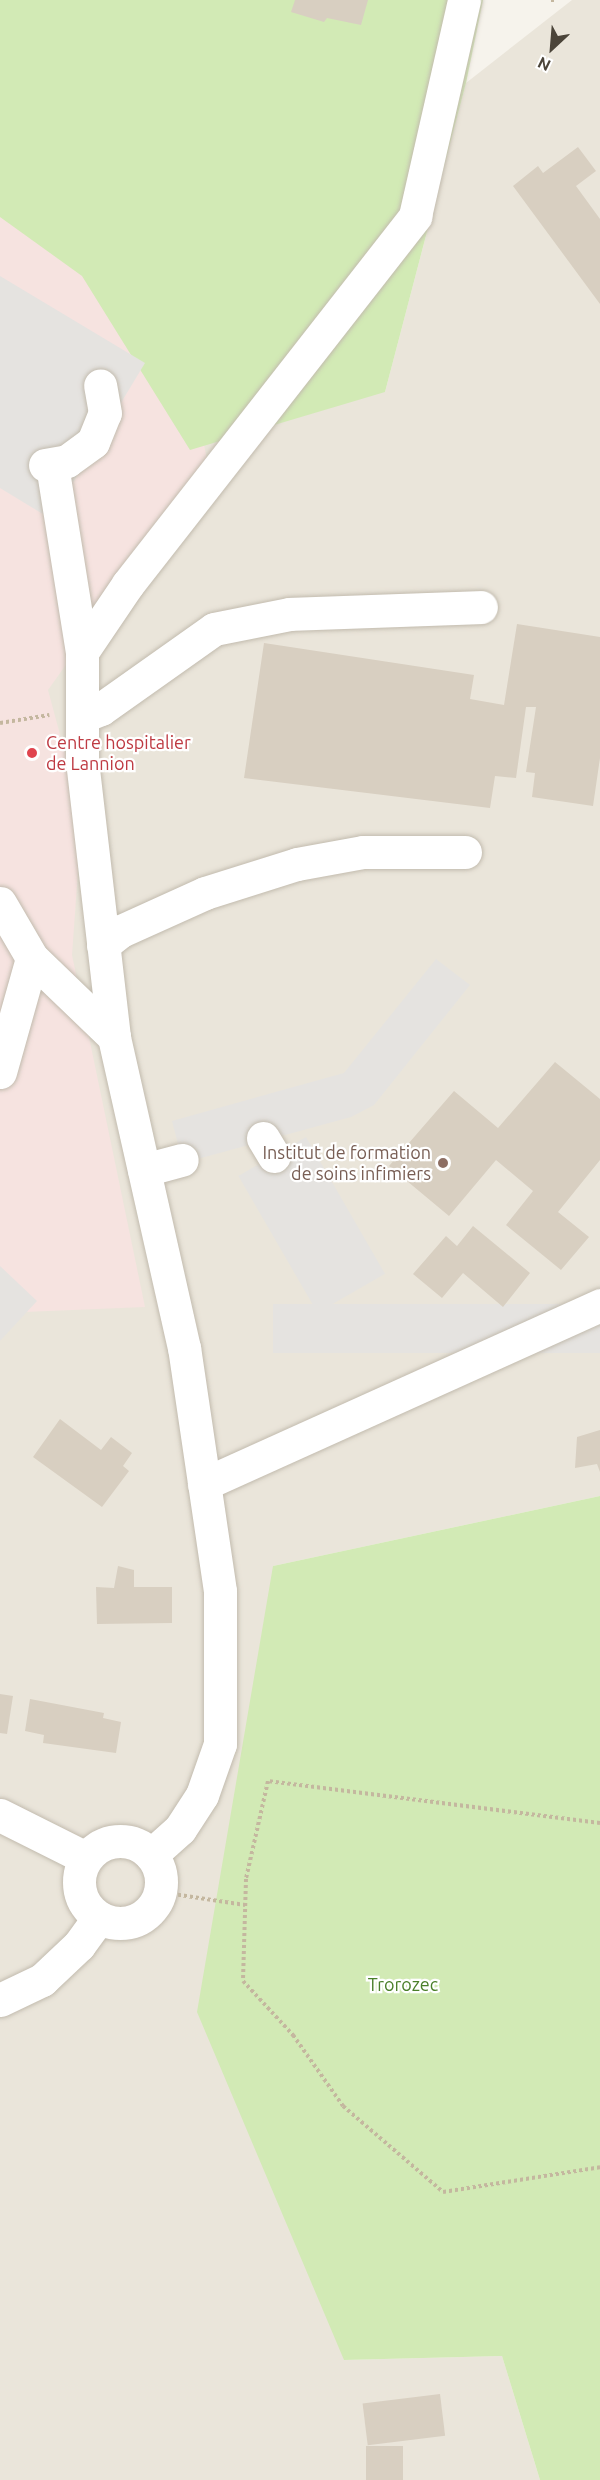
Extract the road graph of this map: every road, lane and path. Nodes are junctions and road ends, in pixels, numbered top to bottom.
1 (464, 0) edge
2 (551, 0) edge
3 (557, 0) edge
4 (100, 384) dead end
5 (481, 607) dead end
6 (82, 652) junction
7 (83, 716) junction
8 (0, 723) edge
9 (465, 852) dead end
10 (0, 903) edge
11 (103, 945) junction
12 (32, 958) junction
13 (114, 1037) junction
14 (0, 1072) edge
15 (182, 1160) dead end
16 (144, 1170) junction
17 (600, 1305) edge
18 (204, 1484) junction
19 (0, 1815) edge
20 (600, 1823) edge
21 (151, 1855) junction
22 (86, 1858) junction
23 (160, 1892) junction
24 (245, 1905) junction
25 (99, 1917) junction
26 (0, 2000) edge
27 (600, 2167) edge

1 - 6 street
2 - 3 path
4 - 6 street
5 - 7 street
6 - 7 street
7 - 8 path
7 - 11 street
9 - 11 street
10 - 12 street
11 - 13 street
12 - 13 street
12 - 14 street
13 - 16 street
15 - 16 street
16 - 18 street
17 - 18 street
18 - 21 street
19 - 22 street
20 - 24 path
21 - 22 street
21 - 23 street
22 - 25 street
23 - 24 path
23 - 25 street
24 - 27 path
25 - 26 street

